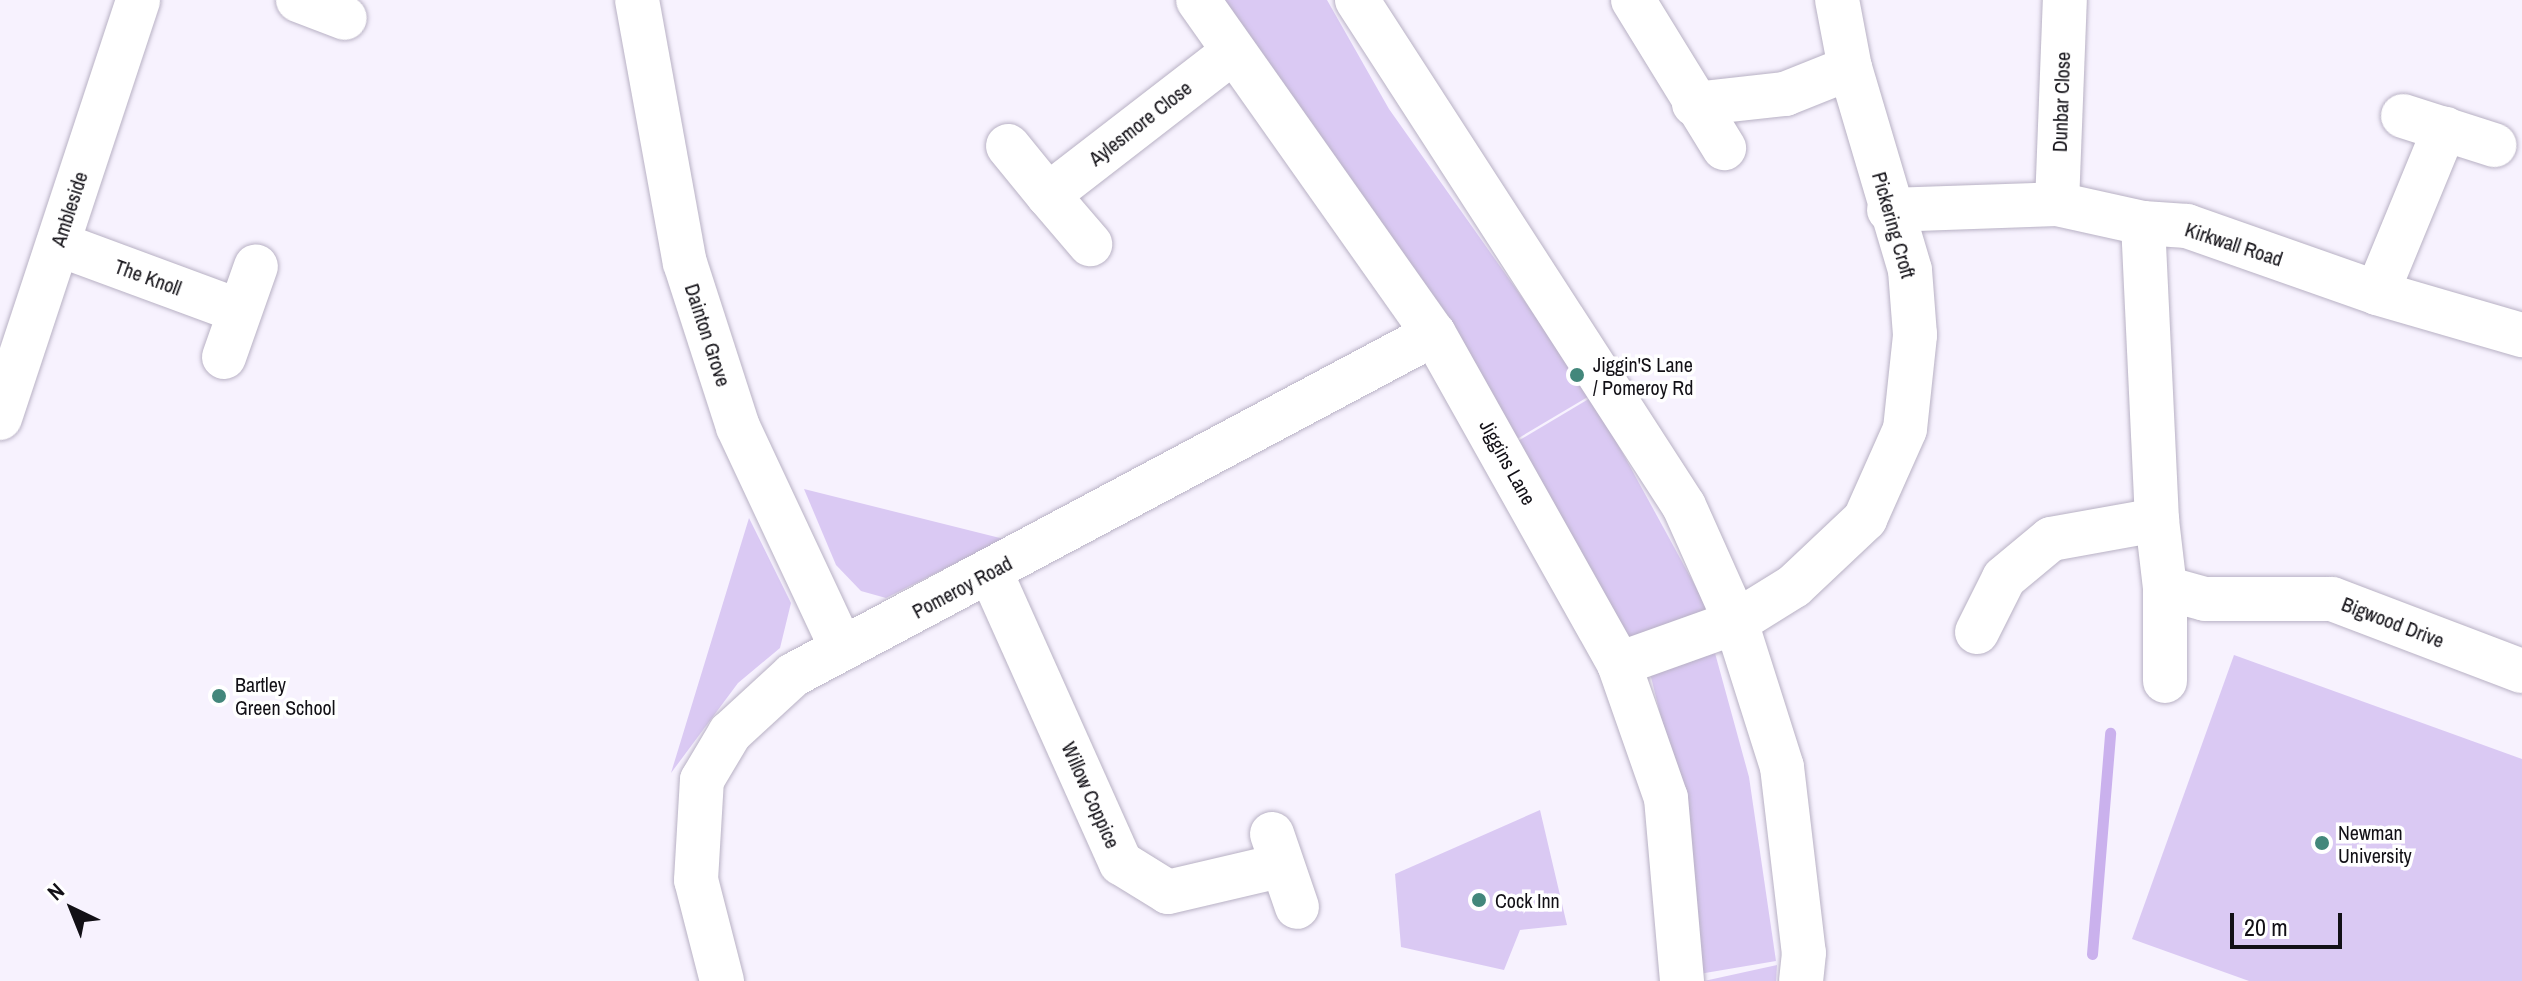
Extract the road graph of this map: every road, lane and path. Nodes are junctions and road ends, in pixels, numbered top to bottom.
1 (138, 0) edge
2 (298, 0) edge
3 (637, 0) edge
4 (1198, 0) edge
5 (1357, 0) edge
6 (1633, 0) edge
7 (1837, 0) edge
8 (2065, 0) edge
9 (345, 18) dead end
10 (1233, 52) junction
11 (1850, 68) junction
12 (1694, 104) junction
13 (2403, 116) dead end
14 (2445, 128) junction
15 (2494, 145) dead end
16 (1008, 146) dead end
17 (1724, 148) dead end
18 (1048, 195) junction
19 (2057, 204) junction
20 (1889, 210) junction
21 (2143, 223) junction
22 (58, 244) junction
23 (1090, 244) dead end
24 (256, 266) dead end
25 (2377, 293) junction
26 (239, 311) junction
27 (1434, 334) junction
28 (2522, 335) edge
29 (224, 357) dead end
30 (0, 418) edge
31 (2157, 520) junction
32 (991, 573) junction
33 (2165, 588) junction
34 (1736, 622) junction
35 (1977, 632) dead end
36 (842, 649) junction
37 (1619, 664) junction
38 (2522, 671) edge
39 (2165, 681) dead end
40 (1297, 907) dead end
41 (722, 981) edge
42 (1682, 981) edge
43 (1801, 981) edge

1 - 22 street, Ambleside
2 - 9 street
3 - 36 street, Dainton Grove
4 - 10 street, Jiggins Lane
5 - 34 street
6 - 12 street
7 - 11 street, Pickering Croft
8 - 19 street, Dunbar Close
10 - 18 street, Aylesmore Close
10 - 27 street, Jiggins Lane
11 - 12 street
11 - 20 street, Pickering Croft
12 - 17 street
13 - 14 street
14 - 15 street
14 - 25 street
16 - 18 street
18 - 23 street
19 - 20 street, Kirkwall Road
19 - 21 street, Kirkwall Road
20 - 34 street, Pickering Croft
21 - 25 street, Kirkwall Road
21 - 31 street
22 - 26 street, The Knoll
22 - 30 street, Ambleside
24 - 26 street
25 - 28 street, Kirkwall Road
26 - 29 street
27 - 32 street, Pomeroy Road
27 - 37 street, Jiggins Lane
31 - 33 street
31 - 35 street
32 - 36 street, Pomeroy Road
32 - 40 street, Willow Coppice
33 - 38 street, Bigwood Drive
33 - 39 street
34 - 37 street, Pickering Croft
34 - 43 street
36 - 41 street, Pomeroy Road
37 - 42 street, Jiggins Lane

